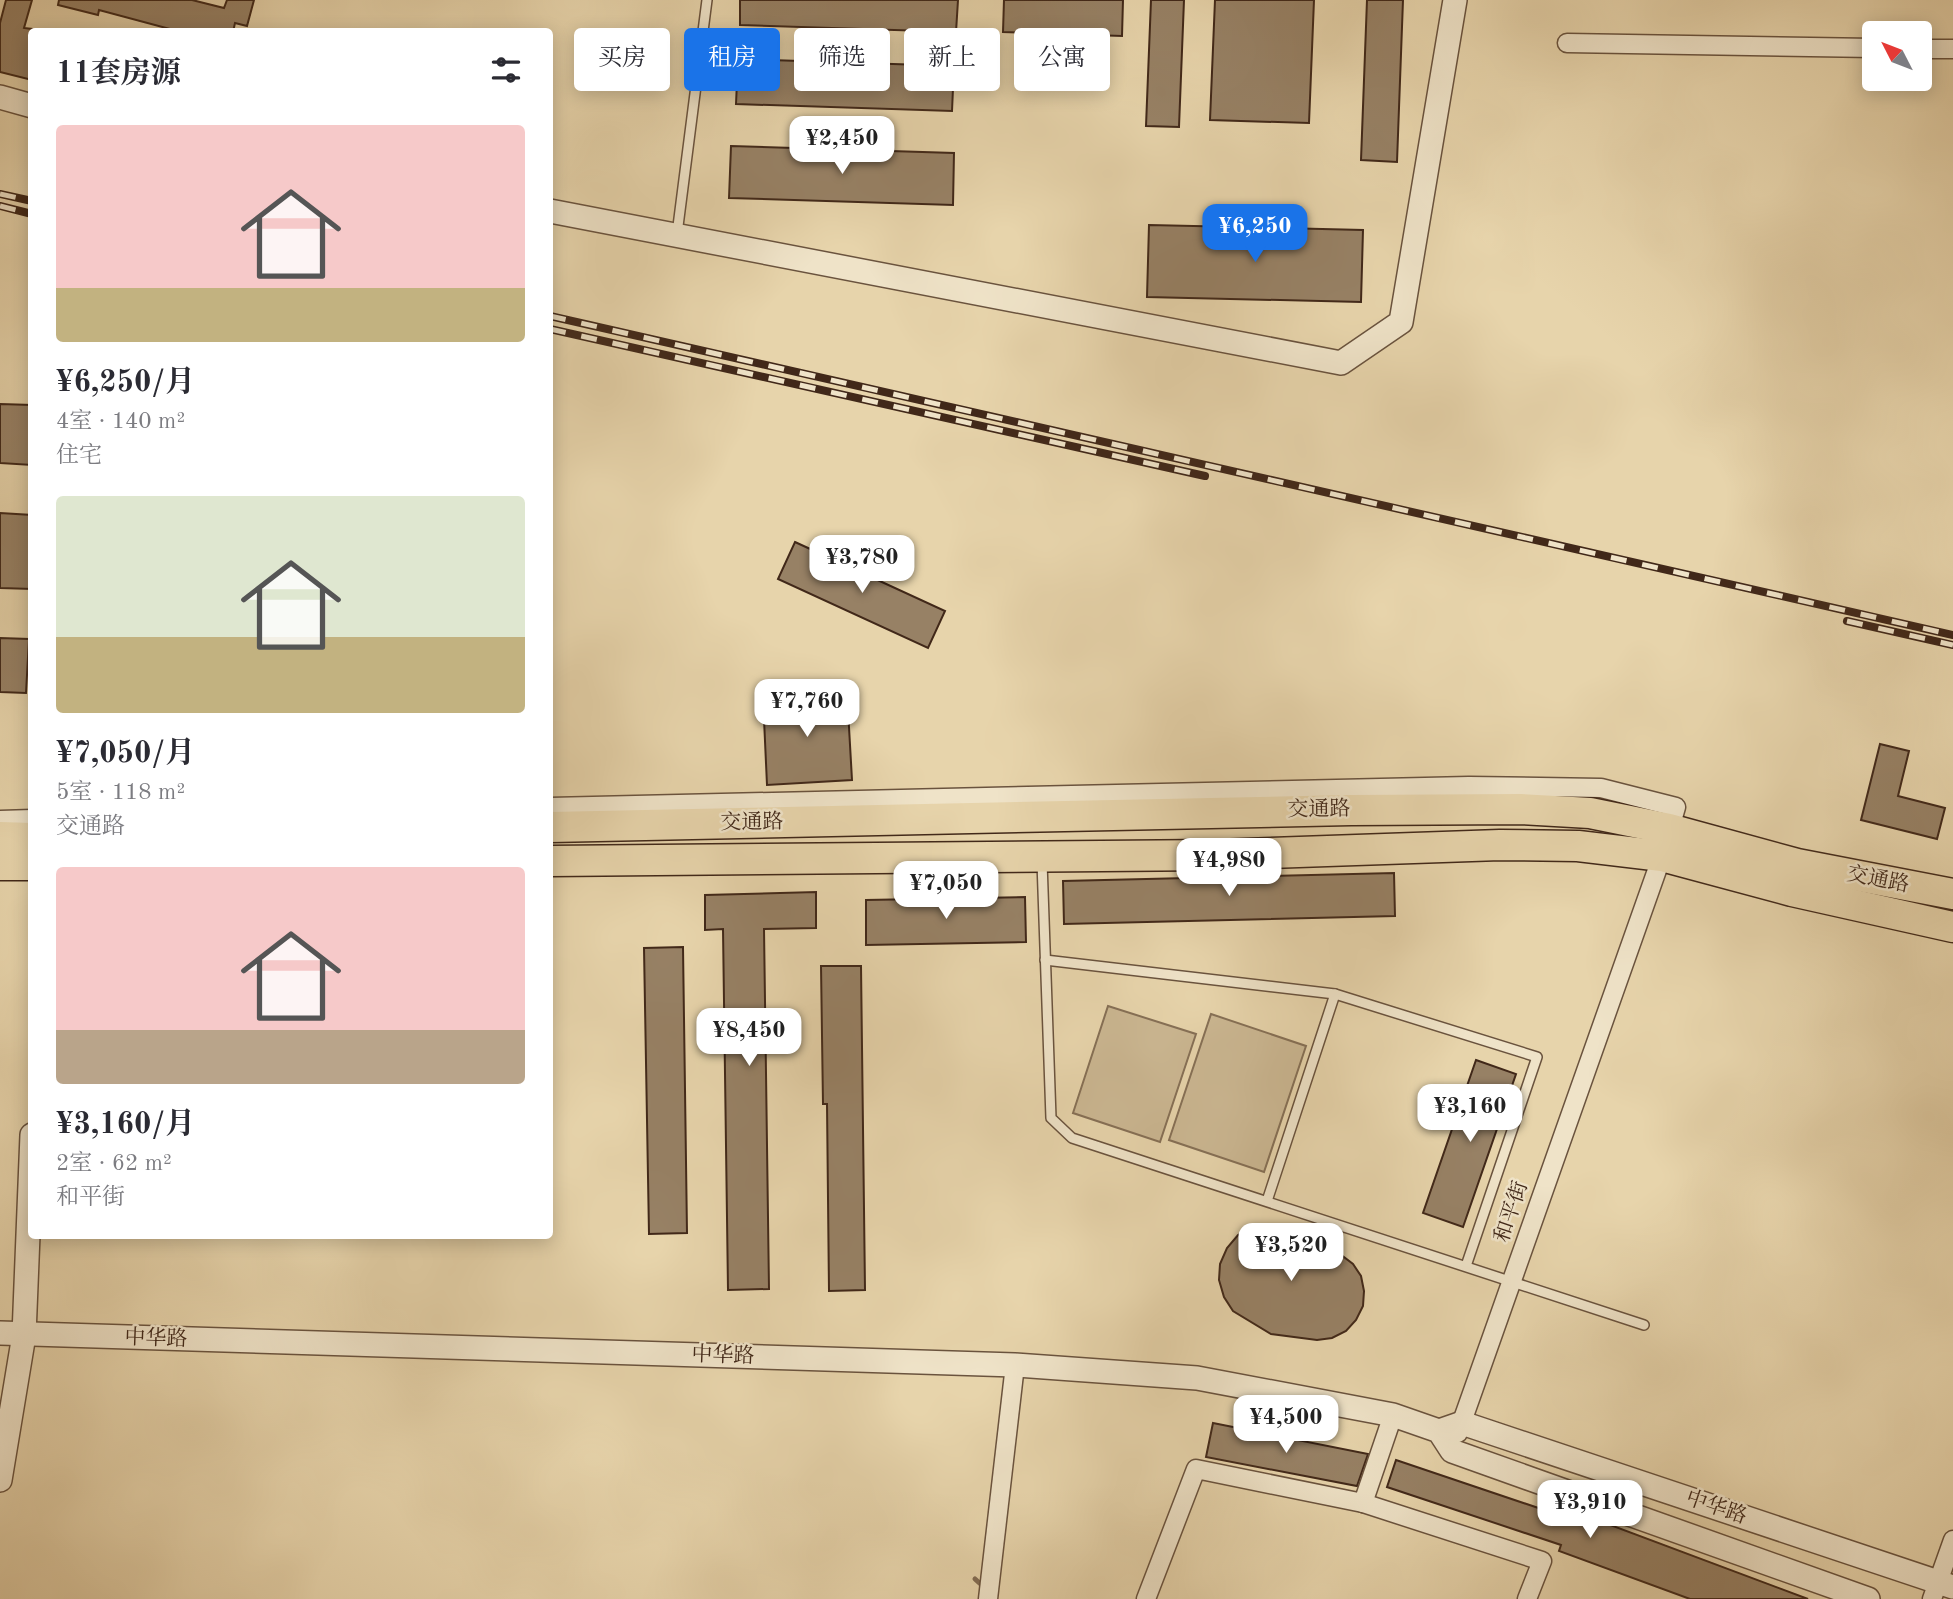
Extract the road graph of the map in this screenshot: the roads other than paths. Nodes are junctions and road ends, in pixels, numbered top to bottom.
1 (708, 0) edge
2 (1455, 0) edge
3 (1567, 43) dead end
4 (1862, 48) edge
5 (1932, 49) edge
6 (1953, 50) edge
7 (0, 97) edge
8 (28, 105) edge
9 (553, 212) edge
10 (677, 234) junction
11 (553, 807) edge
12 (0, 820) edge
13 (28, 820) edge
14 (553, 827) edge
15 (1669, 831) junction
16 (0, 837) edge
17 (28, 838) edge
18 (1041, 857) junction
19 (553, 861) edge
20 (0, 864) edge
21 (28, 865) edge
22 (1953, 894) edge
23 (1953, 927) edge
24 (1045, 960) junction
25 (1335, 995) junction
26 (1267, 1201) junction
27 (28, 1235) edge
28 (1466, 1265) junction
29 (1512, 1280) junction
30 (1644, 1325) dead end
31 (0, 1333) edge
32 (24, 1335) junction
33 (1015, 1365) junction
34 (1393, 1415) junction
35 (1462, 1423) junction
36 (1438, 1431) junction
37 (1452, 1451) junction
38 (0, 1480) edge
39 (1363, 1503) junction
40 (1953, 1540) edge
41 (1941, 1590) edge
42 (988, 1599) edge
43 (1146, 1599) edge
44 (1527, 1599) edge
45 (1868, 1599) edge

1 - 10 lane
2 - 10 street
3 - 4 street
5 - 6 street
7 - 8 street
9 - 10 street
11 - 15 street
12 - 13 street
14 - 15 main road, 交通路
15 - 18 main road, 交通路
15 - 22 main road, 交通路
15 - 23 main road, 交通路
15 - 29 street, 和平街
16 - 17 main road
18 - 19 main road, 交通路
18 - 24 lane
20 - 21 main road
24 - 25 lane
24 - 26 lane
25 - 26 lane
25 - 28 lane
26 - 28 lane
27 - 32 street
28 - 29 lane
29 - 30 lane
29 - 35 street, 和平街
31 - 32 street, 中华路
32 - 33 street, 中华路
32 - 38 street
33 - 34 street, 中华路
33 - 42 street
34 - 36 street, 中华路
34 - 39 street
35 - 36 street
35 - 37 street, 和平街
35 - 41 street, 中华路
36 - 37 street
37 - 45 street, 中华路
39 - 43 street
39 - 44 street
40 - 41 street

